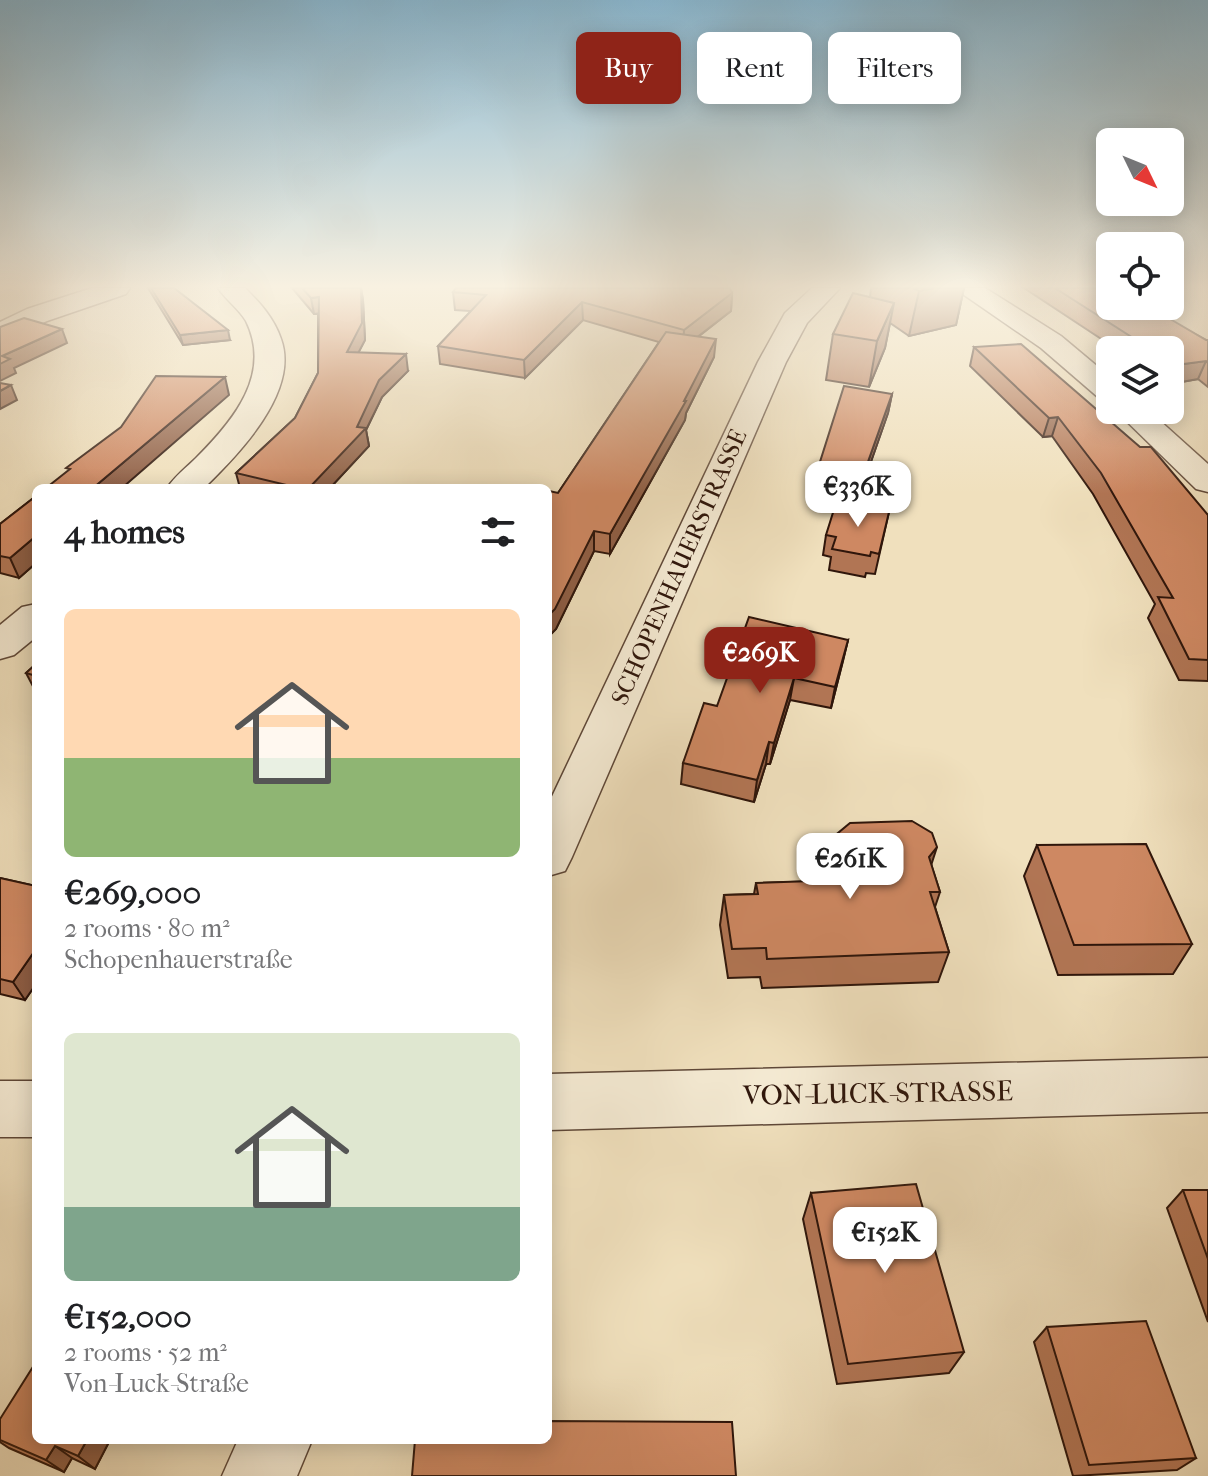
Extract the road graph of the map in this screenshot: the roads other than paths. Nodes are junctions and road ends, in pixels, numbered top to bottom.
1 (271, 357) edge
2 (775, 357) edge
3 (1069, 357) edge
4 (1096, 380) edge
5 (1145, 424) edge
6 (1208, 482) edge
7 (188, 484) edge
8 (552, 848) edge
9 (1208, 1085) edge
10 (552, 1102) edge
11 (0, 1109) edge
12 (32, 1109) edge
13 (274, 1444) edge
14 (259, 1476) edge

1 - 7 street
2 - 8 street, SCHOPENHAUERSTRASSE
3 - 4 street
5 - 6 street
9 - 10 street, VON-LUCK-STRASSE
11 - 12 street
13 - 14 street

